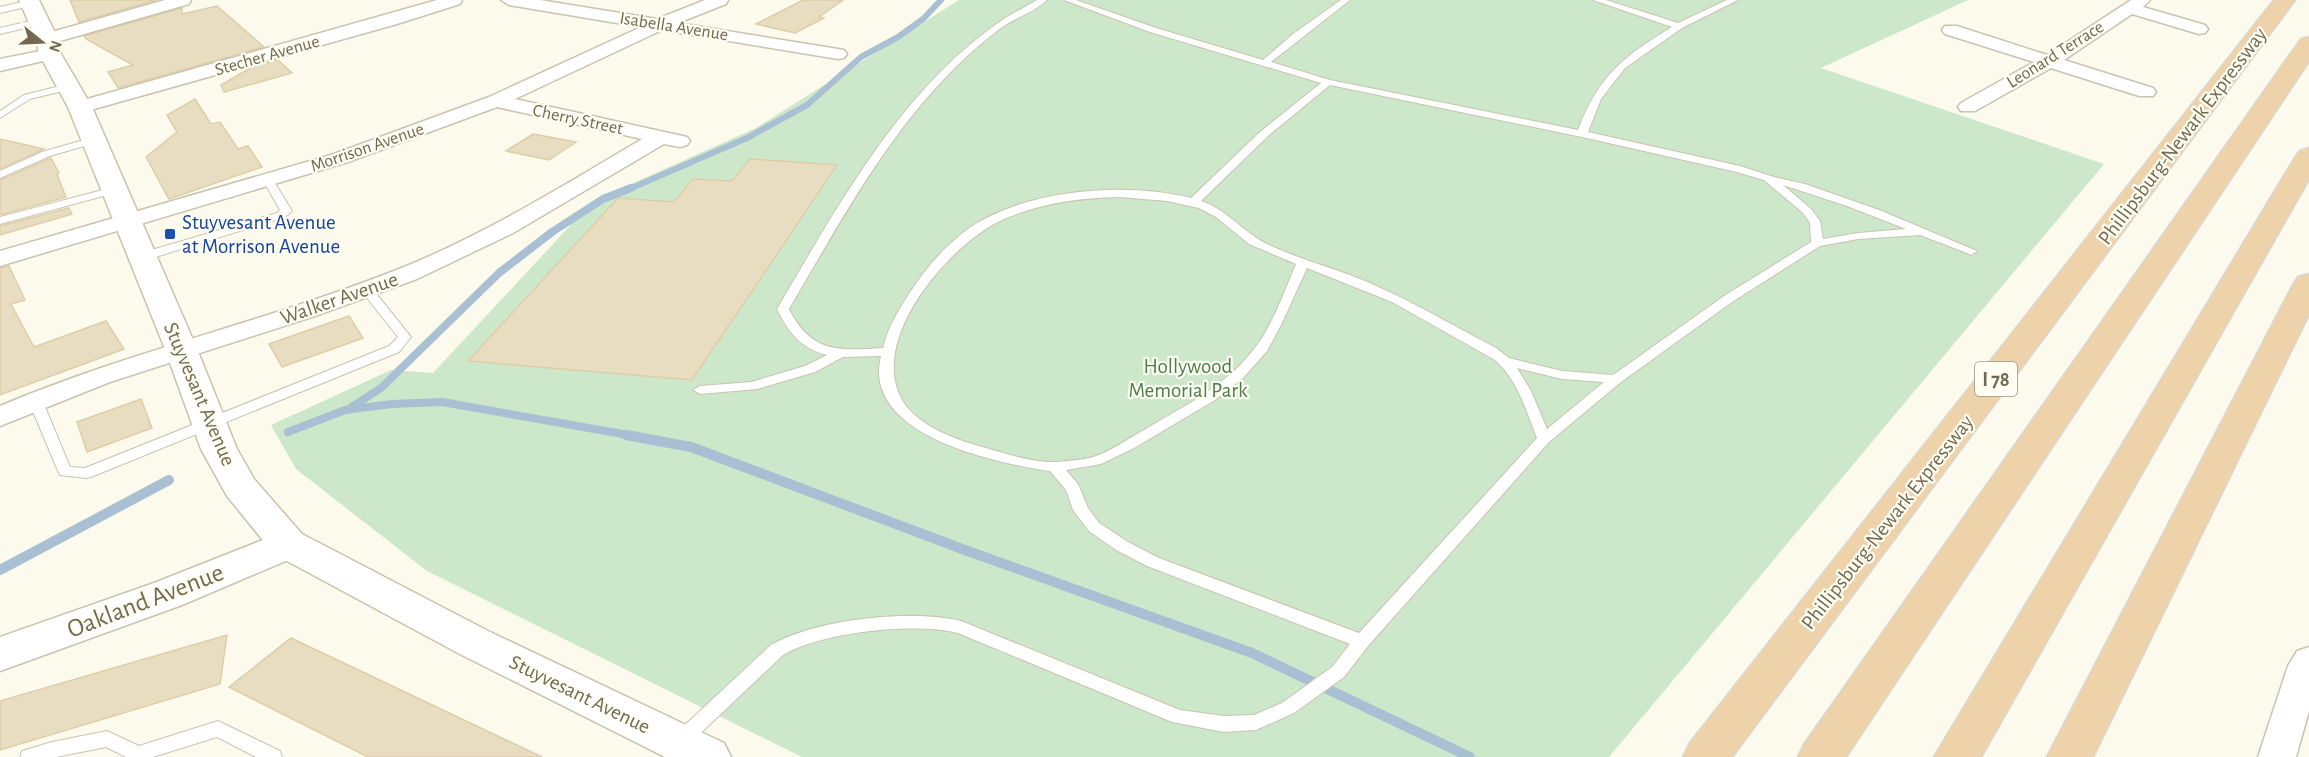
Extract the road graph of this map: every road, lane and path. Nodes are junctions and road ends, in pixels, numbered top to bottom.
1 (183, 0) edge
2 (454, 0) edge
3 (509, 0) edge
4 (720, 0) edge
5 (1043, 0) edge
6 (1068, 0) edge
7 (1346, 0) edge
8 (1597, 0) edge
9 (1734, 0) edge
10 (2285, 0) edge
11 (2135, 4) edge
12 (0, 10) edge
13 (39, 24) edge
14 (662, 24) junction
15 (1679, 26) junction
16 (2199, 29) dead end
17 (1952, 30) dead end
18 (0, 31) edge
19 (2309, 44) edge
20 (838, 54) dead end
21 (2050, 61) junction
22 (1263, 64) junction
23 (0, 65) edge
24 (1328, 81) junction
25 (2146, 92) dead end
26 (74, 97) junction
27 (496, 102) junction
28 (1968, 107) dead end
29 (0, 115) edge
30 (1582, 134) junction
31 (670, 139) joint
32 (94, 140) junction
33 (2309, 156) edge
34 (0, 175) edge
35 (1768, 178) junction
36 (268, 180) junction
37 (114, 190) junction
38 (1192, 202) junction
39 (0, 221) edge
40 (127, 222) junction
41 (1921, 232) junction
42 (1817, 243) junction
43 (1971, 251) dead end
44 (142, 257) junction
45 (0, 259) edge
46 (1303, 263) junction
47 (2309, 283) edge
48 (366, 290) junction
49 (181, 349) junction
50 (888, 352) junction
51 (838, 355) junction
52 (1506, 362) junction
53 (1616, 379) junction
54 (700, 390) dead end
55 (36, 402) junction
56 (0, 417) edge
57 (209, 424) junction
58 (1544, 439) junction
59 (1055, 467) junction
60 (288, 544) junction
61 (1362, 641) junction
62 (0, 654) edge
63 (2309, 661) edge
64 (693, 750) edge
65 (138, 756) edge
66 (29, 757) edge
67 (273, 757) edge
68 (1706, 757) edge
69 (1821, 757) edge
70 (1957, 757) edge
71 (2070, 757) edge
72 (2277, 757) edge

1 - 13 street
2 - 26 street, Stecher Avenue
3 - 14 street, Isabella Avenue
4 - 14 street, Morrison Avenue
5 - 51 lane
6 - 22 lane
7 - 22 lane
8 - 15 lane
9 - 15 lane
10 - 68 highway, Phillipsburg-Newark Expressway / I 78
11 - 16 street
11 - 21 street, Leonard Terrace
12 - 13 lane
13 - 18 lane
13 - 23 street
13 - 26 main road, Stuyvesant Avenue
14 - 20 street, Isabella Avenue
14 - 27 street, Morrison Avenue
15 - 30 lane
17 - 21 street
19 - 69 highway
21 - 25 street
21 - 28 street, Leonard Terrace
22 - 24 lane
24 - 30 lane
24 - 38 lane
26 - 29 lane
26 - 32 main road, Stuyvesant Avenue
27 - 31 street, Cherry Street
27 - 36 street, Morrison Avenue
30 - 35 lane
31 - 48 street, Walker Avenue
32 - 34 lane
32 - 37 main road, Stuyvesant Avenue
33 - 70 highway
35 - 41 lane
35 - 42 lane
36 - 40 street, Morrison Avenue
36 - 44 lane
37 - 39 lane
37 - 40 main road, Stuyvesant Avenue
38 - 46 lane
38 - 50 lane
40 - 44 main road, Stuyvesant Avenue
40 - 45 street, Morrison Avenue
41 - 42 lane
41 - 43 lane
42 - 53 lane
44 - 49 main road, Stuyvesant Avenue
46 - 52 lane
46 - 59 lane
47 - 71 highway
48 - 49 street, Walker Avenue
48 - 57 lane
49 - 55 street, Walker Avenue
49 - 57 main road, Stuyvesant Avenue
50 - 51 lane
50 - 59 lane
51 - 54 lane
52 - 53 lane
52 - 58 lane
53 - 58 lane
55 - 56 street, Walker Avenue
55 - 57 lane
57 - 60 main road, Stuyvesant Avenue
58 - 61 lane
59 - 61 lane
60 - 62 main road, Oakland Avenue
60 - 64 main road, Stuyvesant Avenue
61 - 64 lane
63 - 72 street
65 - 66 lane
65 - 67 lane

